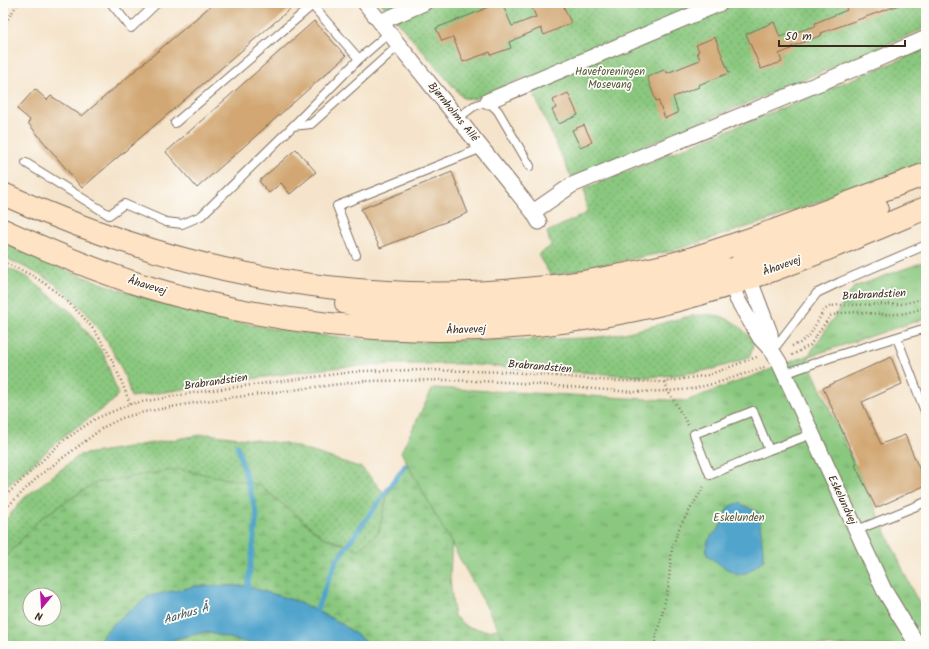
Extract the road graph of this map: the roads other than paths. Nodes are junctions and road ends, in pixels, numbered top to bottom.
1 (157, 3) edge
2 (365, 3) edge
3 (424, 3) edge
4 (721, 3) edge
5 (113, 4) edge
6 (313, 4) edge
7 (384, 27) junction
8 (926, 38) edge
9 (399, 45) junction
10 (359, 59) junction
11 (488, 101) junction
12 (458, 118) junction
13 (176, 123) dead end
14 (293, 126) junction
15 (482, 148) junction
16 (26, 163) dead end
17 (530, 166) dead end
18 (926, 174) edge
19 (926, 186) edge
20 (3, 194) edge
21 (926, 208) edge
22 (3, 230) edge
23 (926, 245) edge
24 (160, 253) junction
25 (356, 255) dead end
26 (739, 277) junction
27 (926, 328) edge
28 (897, 338) junction
29 (779, 362) junction
30 (926, 414) edge
31 (812, 434) junction
32 (769, 450) junction
33 (926, 502) edge
34 (857, 530) junction
35 (918, 646) edge

1 - 5 lane
2 - 7 street, Bjørnholms Allé
3 - 7 street
4 - 11 street
6 - 10 lane
6 - 13 lane
7 - 9 street, Bjørnholms Allé
7 - 10 lane
8 - 15 street, Bjørnholms Allé
9 - 12 street, Bjørnholms Allé
9 - 14 lane
10 - 14 lane
11 - 12 lane
11 - 17 lane
12 - 15 street, Bjørnholms Allé
14 - 16 lane
15 - 25 lane
18 - 24 main road
19 - 26 main road
20 - 24 main road
21 - 26 main road, Åhavevej
22 - 26 main road, Åhavevej
23 - 29 lane
24 - 26 main road
26 - 29 street, Eskelundvej
27 - 28 lane
28 - 29 lane
28 - 30 lane
29 - 31 street, Eskelundvej
31 - 32 lane
31 - 34 street, Eskelundvej
32 - 32 lane
33 - 34 lane
34 - 35 street, Eskelundvej

